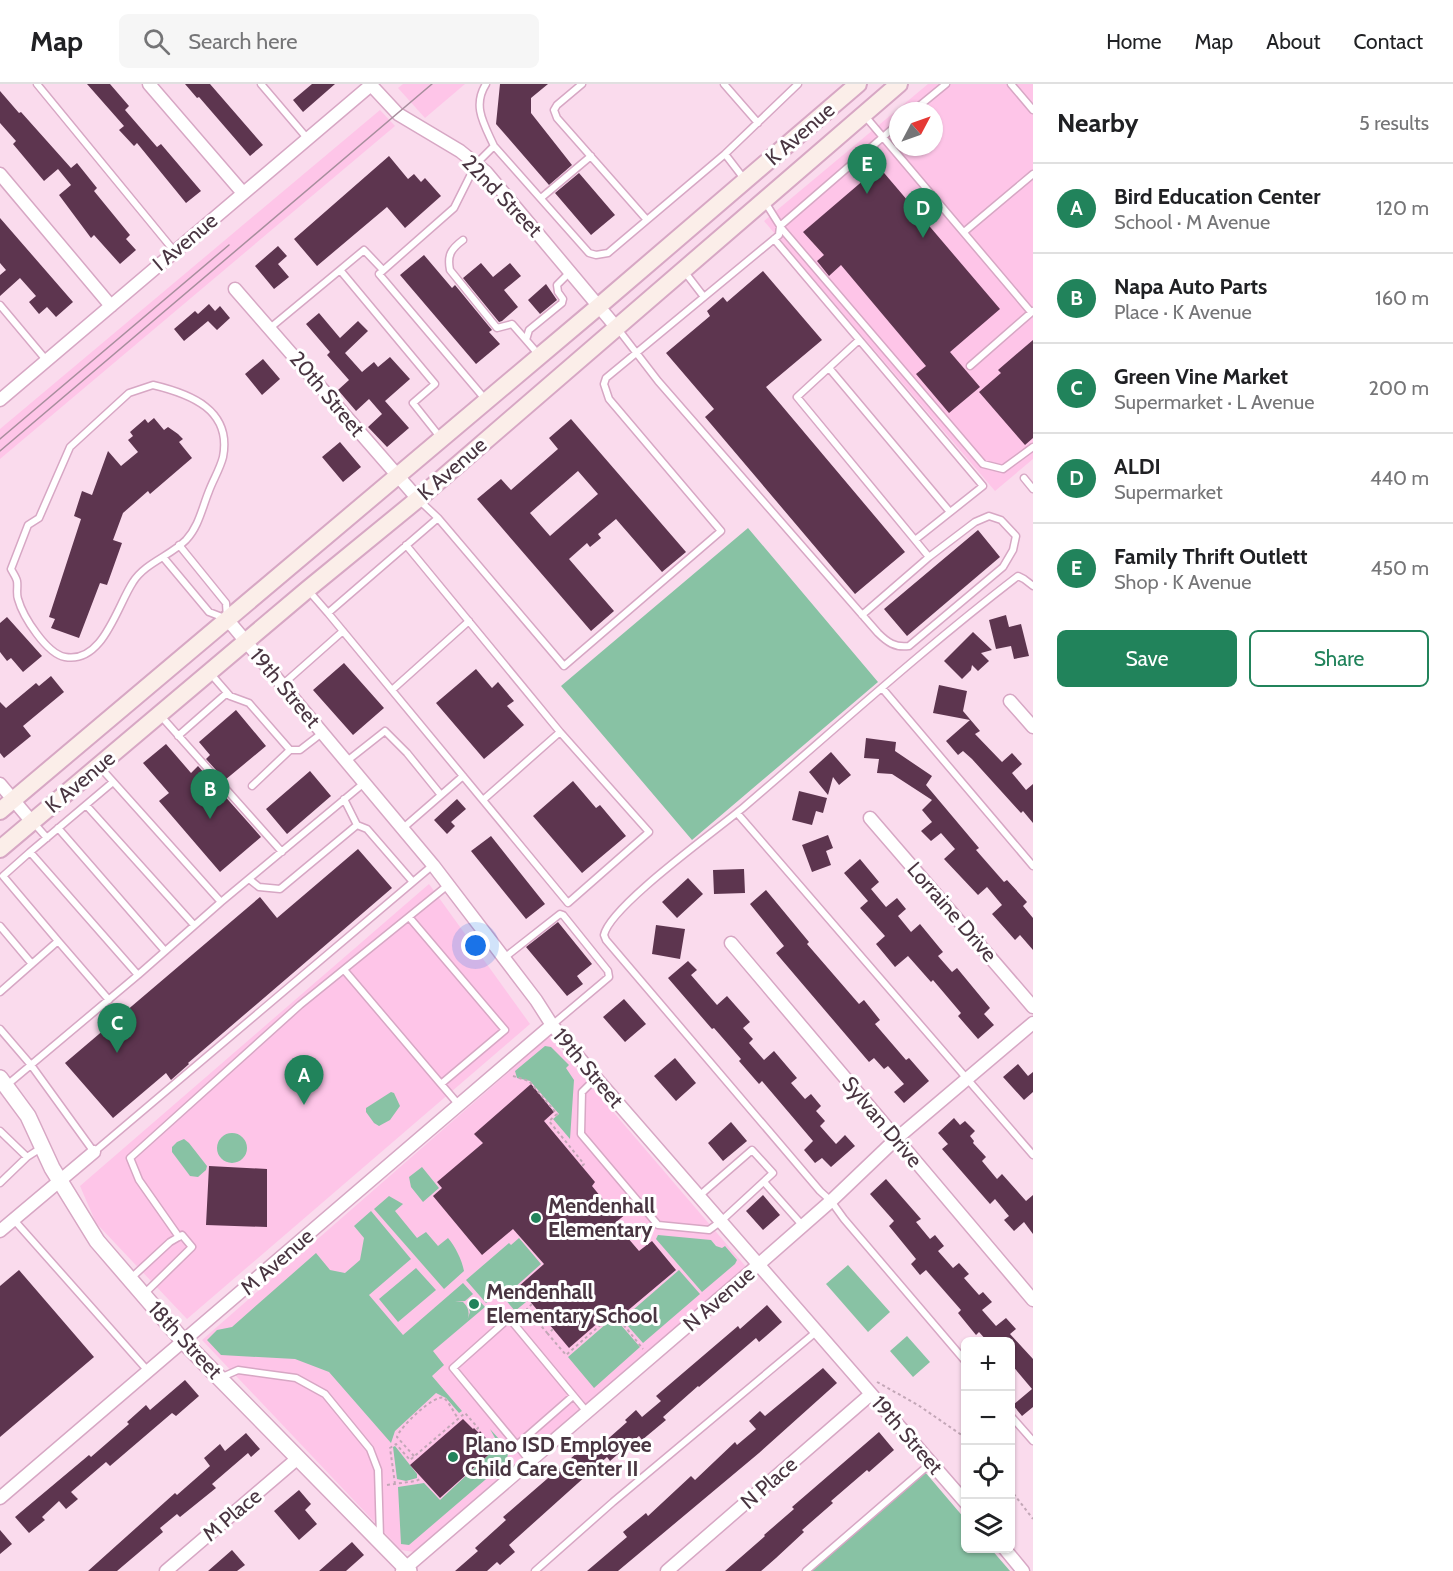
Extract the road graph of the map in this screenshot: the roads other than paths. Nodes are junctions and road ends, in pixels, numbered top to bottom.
1 (37, 84) edge
2 (149, 84) edge
3 (261, 84) edge
4 (371, 84) edge
5 (486, 84) edge
6 (582, 84) edge
7 (724, 84) edge
8 (798, 84) edge
9 (899, 84) edge
10 (946, 84) edge
11 (1011, 84) edge
12 (851, 88) edge
13 (924, 102) edge
14 (1033, 110) edge
15 (864, 115) junction
16 (758, 123) junction
17 (889, 131) edge
18 (883, 136) junction
19 (307, 138) junction
20 (494, 146) junction
21 (725, 153) junction
22 (591, 156) junction
23 (476, 164) junction
24 (0, 174) edge
25 (1033, 174) edge
26 (746, 180) junction
27 (243, 193) junction
28 (541, 198) junction
29 (764, 201) junction
30 (647, 220) junction
31 (780, 226) junction
32 (964, 232) junction
33 (774, 239) junction
34 (463, 240) dead end
35 (175, 252) junction
36 (340, 270) junction
37 (383, 270) junction
38 (571, 271) junction
39 (684, 271) junction
40 (235, 289) dead end
41 (704, 297) junction
42 (0, 305) edge
43 (111, 306) junction
44 (599, 306) junction
45 (1032, 311) edge
46 (616, 327) junction
47 (270, 328) junction
48 (526, 340) junction
49 (859, 340) junction
50 (636, 352) junction
51 (540, 356) junction
52 (47, 361) junction
53 (970, 366) dead end
54 (829, 368) junction
55 (0, 400) edge
56 (486, 401) junction
57 (441, 439) junction
58 (1033, 447) edge
59 (397, 476) junction
60 (1024, 478) dead end
61 (1033, 489) edge
62 (418, 499) junction
63 (950, 512) junction
64 (438, 518) junction
65 (915, 540) junction
66 (179, 545) junction
67 (406, 545) junction
68 (929, 557) junction
69 (164, 558) junction
70 (1033, 586) edge
71 (308, 589) junction
72 (328, 613) junction
73 (862, 615) junction
74 (227, 619) junction
75 (469, 621) junction
76 (343, 631) junction
77 (246, 641) junction
78 (209, 673) junction
79 (282, 685) junction
80 (882, 688) junction
81 (392, 690) junction
82 (227, 693) junction
83 (1010, 701) dead end
84 (159, 715) junction
85 (1033, 727) edge
86 (560, 732) junction
87 (322, 733) junction
88 (178, 736) junction
89 (290, 750) junction
90 (346, 762) junction
91 (99, 766) junction
92 (463, 776) junction
93 (113, 782) junction
94 (364, 783) junction
95 (0, 784) edge
96 (252, 786) dead end
97 (441, 795) junction
98 (13, 799) junction
99 (344, 799) junction
100 (483, 800) junction
101 (87, 804) junction
102 (0, 810) edge
103 (737, 813) junction
104 (870, 818) dead end
105 (33, 822) junction
106 (357, 825) junction
107 (58, 828) junction
108 (402, 829) junction
109 (46, 838) junction
110 (0, 849) edge
111 (30, 852) junction
112 (282, 852) junction
113 (432, 865) junction
114 (1033, 866) edge
115 (249, 879) junction
116 (8, 881) junction
117 (413, 882) junction
118 (448, 885) junction
119 (0, 887) edge
120 (221, 903) junction
121 (409, 917) junction
122 (0, 926) edge
123 (194, 926) junction
124 (58, 941) junction
125 (731, 943) dead end
126 (165, 951) junction
127 (504, 958) junction
128 (32, 964) junction
129 (345, 971) junction
130 (138, 975) junction
131 (0, 992) edge
132 (109, 1000) junction
133 (1033, 1007) edge
134 (1033, 1023) edge
135 (552, 1025) junction
136 (0, 1029) edge
137 (31, 1065) junction
138 (596, 1078) junction
139 (968, 1078) junction
140 (3, 1082) edge
141 (441, 1084) junction
142 (459, 1105) junction
143 (0, 1131) edge
144 (897, 1139) junction
145 (43, 1147) junction
146 (94, 1152) junction
147 (1033, 1155) edge
148 (27, 1157) junction
149 (59, 1181) junction
150 (764, 1182) junction
151 (0, 1183) edge
152 (699, 1196) junction
153 (831, 1200) junction
154 (13, 1220) junction
155 (720, 1222) junction
156 (802, 1226) junction
157 (1, 1229) edge
158 (178, 1237) junction
159 (758, 1265) junction
160 (130, 1279) junction
161 (143, 1294) junction
162 (1033, 1300) edge
163 (816, 1332) junction
164 (184, 1342) junction
165 (961, 1356) edge
166 (149, 1372) junction
167 (220, 1378) junction
168 (872, 1394) junction
169 (573, 1396) junction
170 (587, 1412) junction
171 (1015, 1420) edge
172 (1033, 1441) edge
173 (517, 1445) junction
174 (298, 1458) junction
175 (531, 1461) junction
176 (932, 1463) junction
177 (0, 1498) edge
178 (963, 1499) edge
179 (378, 1540) junction
180 (1008, 1553) edge
181 (405, 1570) edge
182 (166, 1571) edge
183 (536, 1571) edge
184 (667, 1571) edge
185 (806, 1571) edge
186 (1023, 1571) edge

1 - 35 lane
2 - 27 street
3 - 19 lane
4 - 19 street, I Avenue
4 - 23 street, 22nd Street
5 - 20 lane
6 - 22 lane
7 - 16 lane
8 - 16 lane
9 - 15 main road, K Avenue
10 - 13 lane
11 - 14 lane
12 - 15 main road
12 - 26 main road, K Avenue
15 - 18 lane
15 - 29 main road, K Avenue
16 - 21 lane
17 - 18 lane
18 - 31 lane
18 - 32 lane
19 - 27 street, I Avenue
20 - 23 lane
20 - 28 lane
21 - 26 lane
21 - 30 lane
22 - 28 lane
22 - 30 lane
23 - 37 lane
23 - 38 street, 22nd Street
24 - 43 street
25 - 32 lane
26 - 29 main road
26 - 44 main road, K Avenue
27 - 35 street, I Avenue
28 - 30 lane
29 - 31 lane
29 - 39 main road, K Avenue
31 - 33 lane
31 - 58 lane
32 - 45 lane
33 - 41 lane
33 - 49 lane
34 - 48 lane
35 - 43 street, I Avenue
36 - 37 lane
36 - 47 lane
36 - 57 lane
37 - 56 lane
38 - 44 street, 22nd Street
38 - 48 lane
39 - 41 lane
39 - 46 main road, K Avenue
40 - 47 street, 20th Street
41 - 50 lane
42 - 52 lane
43 - 52 street, I Avenue
44 - 46 street, 22nd Street
44 - 51 main road, K Avenue
45 - 53 lane
46 - 50 lane
46 - 62 main road, K Avenue
47 - 59 street, 20th Street
48 - 51 lane
49 - 54 lane
49 - 63 lane
50 - 64 lane
50 - 73 lane
51 - 56 main road, K Avenue
52 - 55 street, I Avenue
54 - 63 lane
54 - 65 lane
56 - 57 main road, K Avenue
57 - 59 main road, K Avenue
59 - 62 street, 20th Street
59 - 74 main road, K Avenue
60 - 61 lane
62 - 64 lane
62 - 71 main road, K Avenue
63 - 65 lane
64 - 67 lane
65 - 68 lane
66 - 69 lane
66 - 69 lane
66 - 74 lane
67 - 72 lane
67 - 75 lane
68 - 73 lane
68 - 73 lane
69 - 74 lane
70 - 80 lane
71 - 72 lane
71 - 77 main road, K Avenue
72 - 76 lane
74 - 77 street, 19th Street
74 - 98 main road, K Avenue
75 - 81 lane
75 - 86 lane
76 - 79 lane
76 - 81 lane
77 - 78 main road, K Avenue
77 - 79 street, 19th Street
78 - 82 lane
78 - 84 main road, K Avenue
79 - 87 street, 19th Street
80 - 103 lane
80 - 114 lane
81 - 92 lane
82 - 88 lane
82 - 89 lane
83 - 85 street
84 - 88 lane
84 - 91 main road, K Avenue
86 - 100 lane
86 - 100 lane
87 - 89 lane
87 - 90 street, 19th Street
88 - 112 lane
89 - 96 lane
90 - 94 street, 19th Street
90 - 97 lane
91 - 93 lane
91 - 105 main road, K Avenue
92 - 97 lane
92 - 100 lane
93 - 101 lane
93 - 120 lane
94 - 99 lane
94 - 108 street, 19th Street
95 - 98 street
97 - 108 lane
98 - 102 main road, K Avenue
98 - 105 street
99 - 106 lane
99 - 112 lane
101 - 107 lane
101 - 123 lane
103 - 139 lane
103 - 153 lane
104 - 133 street, Lorraine Drive
105 - 109 lane
105 - 110 main road, K Avenue
106 - 115 lane
106 - 117 lane
107 - 109 lane
107 - 126 lane
108 - 113 street, 19th Street
109 - 111 lane
111 - 116 lane
111 - 130 lane
112 - 115 lane
113 - 117 lane
113 - 118 street, 19th Street
115 - 120 lane
116 - 119 lane
116 - 124 lane
117 - 146 lane
118 - 121 lane
118 - 127 street, 19th Street
120 - 123 lane
121 - 129 lane
121 - 141 lane
122 - 128 lane
123 - 126 lane
124 - 128 lane
124 - 132 lane
125 - 144 street, Sylvan Drive
126 - 130 lane
127 - 135 street, 19th Street
127 - 135 lane
128 - 131 lane
129 - 141 lane
129 - 158 lane
130 - 132 lane
132 - 137 lane
134 - 139 street, N Avenue
135 - 138 street, 19th Street
135 - 142 street, M Avenue
136 - 137 lane
137 - 140 lane
137 - 146 lane
138 - 152 street, 19th Street
138 - 155 lane
139 - 144 street, N Avenue
139 - 147 lane
140 - 145 street, 18th Street
141 - 142 lane
142 - 164 street, M Avenue
143 - 148 lane
144 - 153 street, N Avenue
144 - 162 street, Sylvan Drive
145 - 148 lane
145 - 149 street, 18th Street
146 - 149 street
148 - 151 lane
149 - 154 street
149 - 160 street, 18th Street
150 - 152 lane
150 - 155 lane
150 - 156 lane
152 - 155 street, 19th Street
153 - 156 street, N Avenue
153 - 165 lane
154 - 157 street
154 - 166 lane
155 - 159 street, 19th Street
156 - 159 street, N Avenue
158 - 160 lane
158 - 161 lane
159 - 163 street, 19th Street
159 - 170 street, N Avenue
160 - 161 street, 18th Street
161 - 164 street, 18th Street
163 - 168 street, 19th Street
163 - 183 lane
164 - 166 street, M Avenue
164 - 167 street, 18th Street
166 - 177 street, M Avenue
167 - 174 street, 18th Street
167 - 179 lane
168 - 176 street, 19th Street
168 - 184 street, N Place
169 - 170 lane
169 - 173 lane
169 - 173 lane
170 - 175 street, N Avenue
171 - 172 lane
173 - 175 lane
174 - 179 street, 18th Street
174 - 182 street, M Place
175 - 181 street, N Avenue
176 - 178 street, 19th Street
176 - 185 lane
179 - 181 street, 18th Street
180 - 186 street

